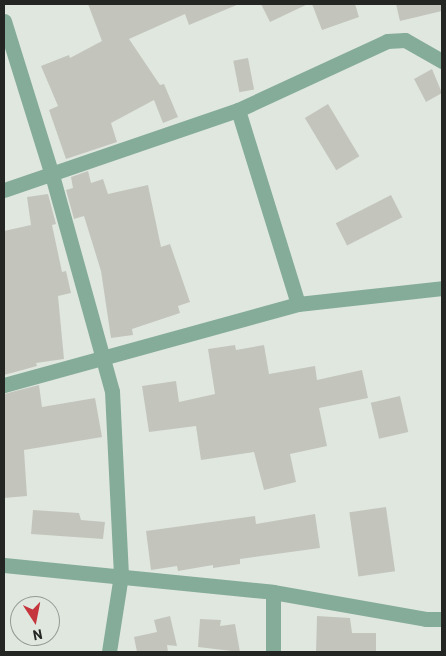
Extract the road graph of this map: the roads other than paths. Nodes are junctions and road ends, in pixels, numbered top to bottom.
1 (4, 21) edge
2 (442, 61) edge
3 (238, 110) junction
4 (52, 175) junction
5 (4, 190) edge
6 (442, 288) edge
7 (298, 304) junction
8 (102, 356) junction
9 (4, 385) edge
10 (4, 565) edge
11 (121, 575) junction
12 (273, 592) junction
13 (442, 619) edge
14 (109, 652) edge
15 (273, 652) edge

1 - 4 street
2 - 3 street
3 - 4 street
3 - 7 street
4 - 5 street
4 - 8 street
6 - 7 street
7 - 8 street
8 - 9 street
8 - 11 street
10 - 11 street
11 - 12 street
11 - 14 street
12 - 13 street
12 - 15 street

